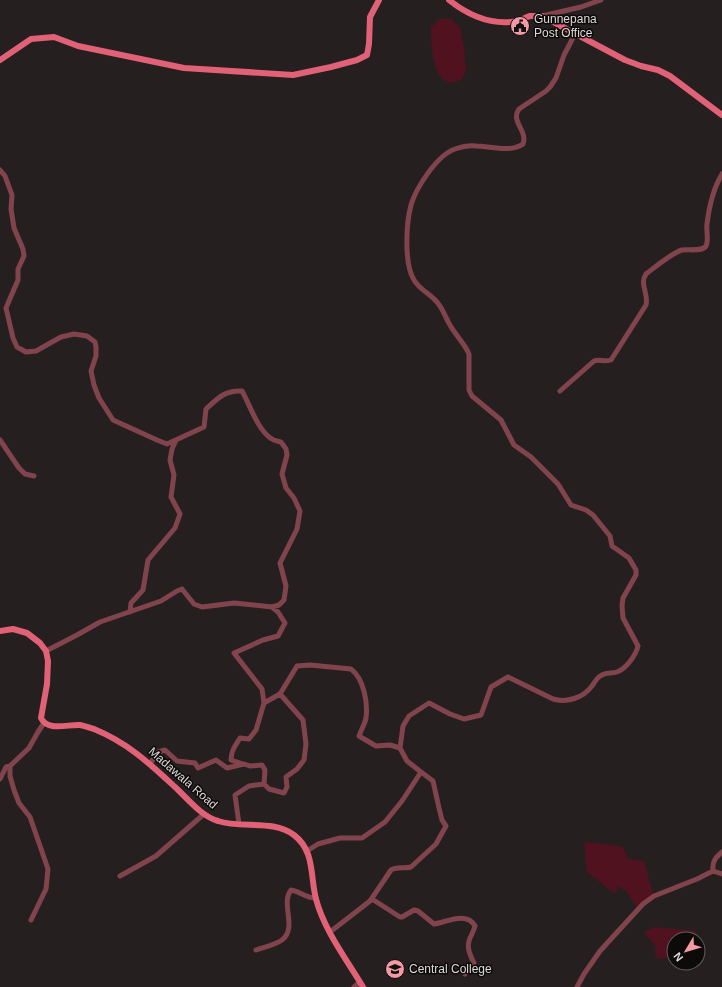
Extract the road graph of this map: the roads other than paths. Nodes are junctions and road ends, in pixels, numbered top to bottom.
1 (379, 0) edge
2 (449, 0) edge
3 (453, 0) edge
4 (601, 0) edge
5 (457, 7) junction
6 (542, 16) junction
7 (575, 34) junction
8 (0, 60) edge
9 (722, 115) edge
10 (0, 170) edge
11 (722, 174) edge
12 (560, 391) dead end
13 (0, 440) edge
14 (176, 440) junction
15 (34, 476) dead end
16 (272, 607) junction
17 (130, 612) junction
18 (0, 631) edge
19 (46, 650) junction
20 (280, 694) junction
21 (264, 703) junction
22 (44, 723) junction
23 (400, 748) junction
24 (150, 764) junction
25 (244, 764) junction
26 (10, 766) junction
27 (422, 772) junction
28 (0, 779) edge
29 (264, 784) junction
30 (204, 814) junction
31 (239, 824) junction
32 (306, 851) junction
33 (722, 852) edge
34 (713, 870) junction
35 (722, 874) edge
36 (120, 876) dead end
37 (316, 898) junction
38 (372, 899) junction
39 (31, 920) dead end
40 (330, 932) junction
41 (256, 950) dead end
42 (465, 974) dead end
43 (362, 985) edge
44 (354, 987) edge
45 (576, 987) edge

1 - 8 main road
2 - 5 main road
3 - 5 street
4 - 6 street
5 - 6 main road
6 - 7 main road
7 - 9 main road
7 - 23 street
10 - 14 street
11 - 12 street
13 - 15 street
14 - 16 street
14 - 17 street
16 - 17 street
16 - 21 street
17 - 19 street
18 - 19 main road
19 - 22 main road
20 - 21 street
20 - 23 street
20 - 29 street
21 - 25 street
22 - 24 main road, Madawala Road
22 - 26 street
23 - 27 street
24 - 25 street
24 - 30 main road, Madawala Road
25 - 29 street
26 - 28 street
26 - 39 street
27 - 32 street
27 - 38 street
29 - 31 street
30 - 31 main road, Madawala Road
30 - 36 street
31 - 32 main road, Madawala Road
32 - 37 main road, Madawala Road
33 - 34 street
34 - 35 street
34 - 45 street
37 - 40 main road, Madawala Road
37 - 41 street
38 - 40 street
38 - 42 street
40 - 43 main road, Madawala Road
43 - 44 street

